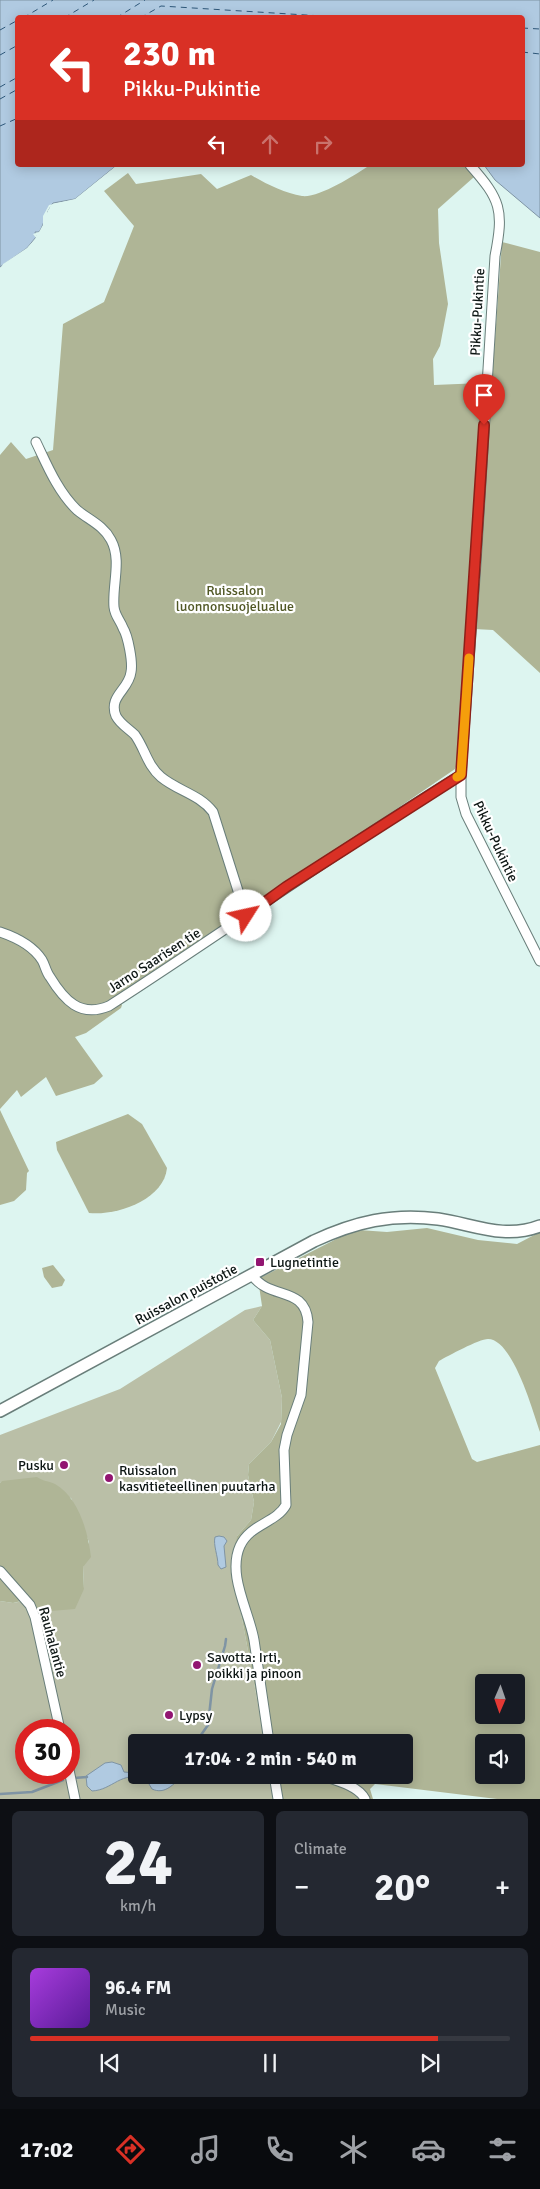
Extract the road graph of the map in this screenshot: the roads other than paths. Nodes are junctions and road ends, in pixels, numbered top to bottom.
1 (472, 167) edge
2 (36, 442) dead end
3 (461, 775) junction
4 (246, 916) junction
5 (0, 932) edge
6 (540, 961) edge
7 (540, 1226) edge
8 (252, 1275) junction
9 (0, 1411) edge
10 (0, 1571) edge
11 (58, 1719) edge
12 (270, 1734) edge
13 (72, 1784) edge
14 (276, 1784) edge
15 (344, 1784) edge
16 (75, 1799) edge
17 (278, 1799) edge
18 (365, 1799) edge

1 - 3 street, Pikku-Pukintie
2 - 4 street
3 - 4 street, Jarno Saarisen tie
3 - 6 street, Pikku-Pukintie
4 - 5 street, Jarno Saarisen tie
7 - 8 street, Ruissalon puistotie
8 - 9 street, Ruissalon puistotie
8 - 12 street
10 - 11 street, Rauhalantie
13 - 16 street
14 - 17 street
15 - 18 street

